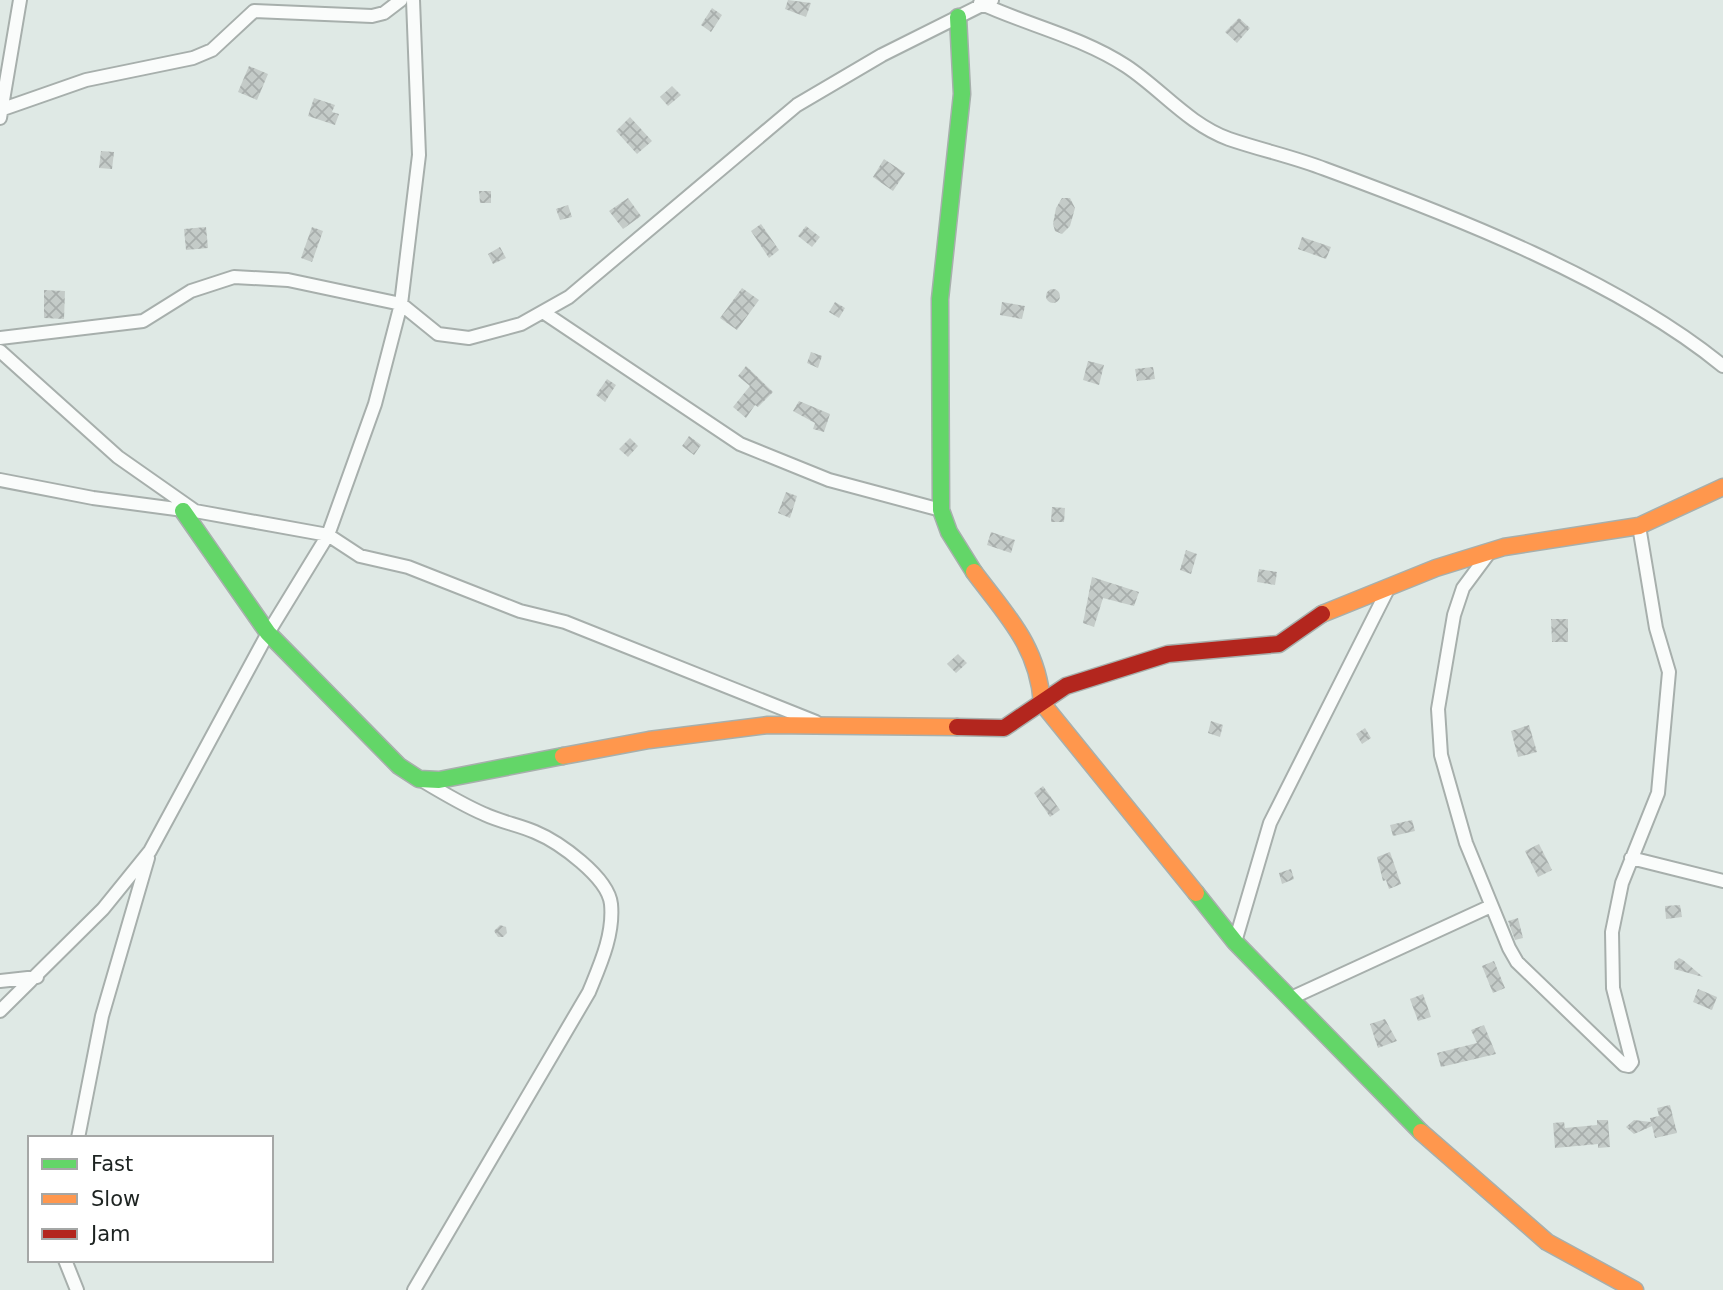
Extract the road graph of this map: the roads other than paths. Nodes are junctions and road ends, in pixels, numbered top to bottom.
1 (20, 0) edge
2 (401, 0) edge
3 (414, 0) edge
4 (983, 1) edge
5 (958, 17) junction
6 (1, 114) edge
7 (401, 304) junction
8 (542, 312) junction
9 (0, 338) edge
10 (0, 351) edge
11 (1723, 366) edge
12 (0, 480) edge
13 (1723, 487) edge
14 (941, 510) junction
15 (189, 511) junction
16 (1639, 526) junction
17 (328, 535) junction
18 (1490, 551) junction
19 (1388, 589) junction
20 (268, 634) junction
21 (1042, 703) junction
22 (823, 725) junction
23 (419, 779) junction
24 (150, 851) junction
25 (1631, 858) junction
26 (1723, 881) edge
27 (1490, 906) junction
28 (1236, 942) junction
29 (37, 977) junction
30 (0, 981) edge
31 (1291, 998) junction
32 (0, 1011) edge
33 (78, 1136) edge
34 (66, 1262) edge
35 (76, 1290) edge
36 (414, 1290) edge
37 (1635, 1290) edge

1 - 6 street
2 - 6 street
3 - 7 street
4 - 5 street
4 - 11 street
5 - 8 street
5 - 14 street
7 - 8 street
7 - 9 street
7 - 17 street
8 - 14 street
10 - 15 street
12 - 15 street
13 - 16 street
14 - 21 street
15 - 17 street
15 - 20 street
16 - 18 street
16 - 25 street
17 - 20 street
17 - 22 street
18 - 19 street
18 - 27 street
19 - 21 street
19 - 28 street
20 - 23 street
20 - 24 street
21 - 22 street
21 - 28 street
22 - 23 street
23 - 36 street
24 - 29 street
24 - 33 street
25 - 26 street
25 - 27 street
27 - 31 street
28 - 31 street
29 - 30 street
29 - 32 street
31 - 37 street
34 - 35 street

